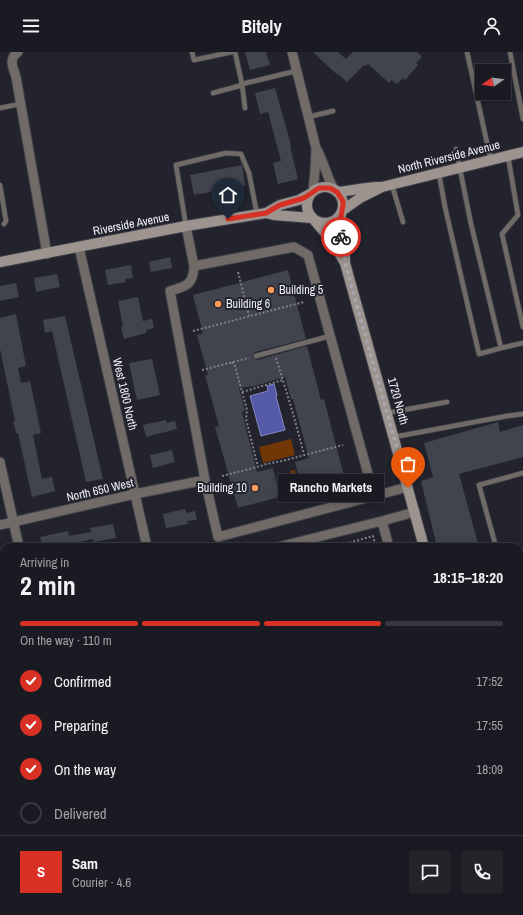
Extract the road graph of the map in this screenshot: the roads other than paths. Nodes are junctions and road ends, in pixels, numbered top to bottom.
1 (17, 52) edge
2 (192, 52) edge
3 (232, 52) edge
4 (235, 52) edge
5 (292, 52) edge
6 (467, 52) edge
7 (510, 52) edge
8 (296, 71) junction
9 (242, 84) junction
10 (213, 93) dead end
11 (20, 104) junction
12 (0, 108) edge
13 (245, 108) dead end
14 (333, 111) dead end
15 (308, 117) junction
16 (523, 119) edge
17 (316, 148) junction
18 (456, 149) dead end
19 (523, 152) edge
20 (508, 156) junction
21 (491, 161) junction
22 (460, 168) junction
23 (439, 174) junction
24 (0, 185) edge
25 (387, 186) junction
26 (336, 190) junction
27 (312, 193) junction
28 (342, 212) junction
29 (262, 214) junction
30 (313, 219) junction
31 (403, 222) dead end
32 (4, 224) dead end
33 (186, 226) junction
34 (79, 247) junction
35 (47, 254) junction
36 (0, 262) edge
37 (345, 263) junction
38 (194, 266) junction
39 (523, 327) edge
40 (330, 336) junction
41 (523, 343) edge
42 (501, 348) junction
43 (256, 356) road end
44 (447, 402) dead end
45 (387, 413) junction
46 (523, 414) edge
47 (394, 437) junction
48 (0, 462) edge
49 (523, 473) edge
50 (205, 480) junction
51 (408, 488) junction
52 (135, 494) junction
53 (374, 496) junction
54 (415, 512) junction
55 (382, 521) junction
56 (14, 522) junction
57 (0, 525) edge
58 (19, 543) edge
59 (146, 543) edge
60 (304, 543) edge
61 (388, 543) edge
62 (423, 543) edge
63 (495, 543) edge

1 - 11 street
2 - 3 lane
4 - 9 lane
5 - 8 street
6 - 21 lane
7 - 16 lane
8 - 9 lane
8 - 15 street
9 - 10 lane
9 - 13 lane
11 - 12 lane
11 - 35 street
14 - 15 lane
15 - 17 street
17 - 26 street
17 - 27 street
18 - 22 lane
19 - 20 street, North Riverside Avenue
20 - 21 street, North Riverside Avenue
20 - 39 lane
21 - 22 street, North Riverside Avenue
22 - 23 street, North Riverside Avenue
22 - 42 lane
23 - 25 street, North Riverside Avenue
23 - 42 lane
24 - 32 lane
25 - 26 street, North Riverside Avenue
25 - 28 street, North Riverside Avenue
25 - 31 lane
26 - 27 street
26 - 28 street
27 - 29 street, Riverside Avenue
27 - 30 street
28 - 30 street
28 - 37 street, 1720 North
29 - 30 street, Riverside Avenue
29 - 33 street, Riverside Avenue
29 - 33 lane
30 - 37 street, 1720 North
33 - 34 street, Riverside Avenue
33 - 38 street
34 - 35 street, Riverside Avenue
34 - 52 street, West 1800 North
35 - 36 street, Riverside Avenue
37 - 45 street, 1720 North
38 - 40 street
38 - 50 street
40 - 43 lane
40 - 53 street
41 - 42 lane
44 - 45 lane
45 - 47 street, 1720 North
46 - 47 lane
47 - 51 street, 1720 North
48 - 56 street
49 - 63 lane
50 - 52 street, North 650 West
50 - 53 street
51 - 53 street
51 - 54 street, 1720 North
52 - 56 street, North 650 West
52 - 59 street, West 1800 North
54 - 55 street
54 - 62 street, 1720 North
55 - 60 street
55 - 61 street
56 - 57 street, North 650 West
56 - 58 street

